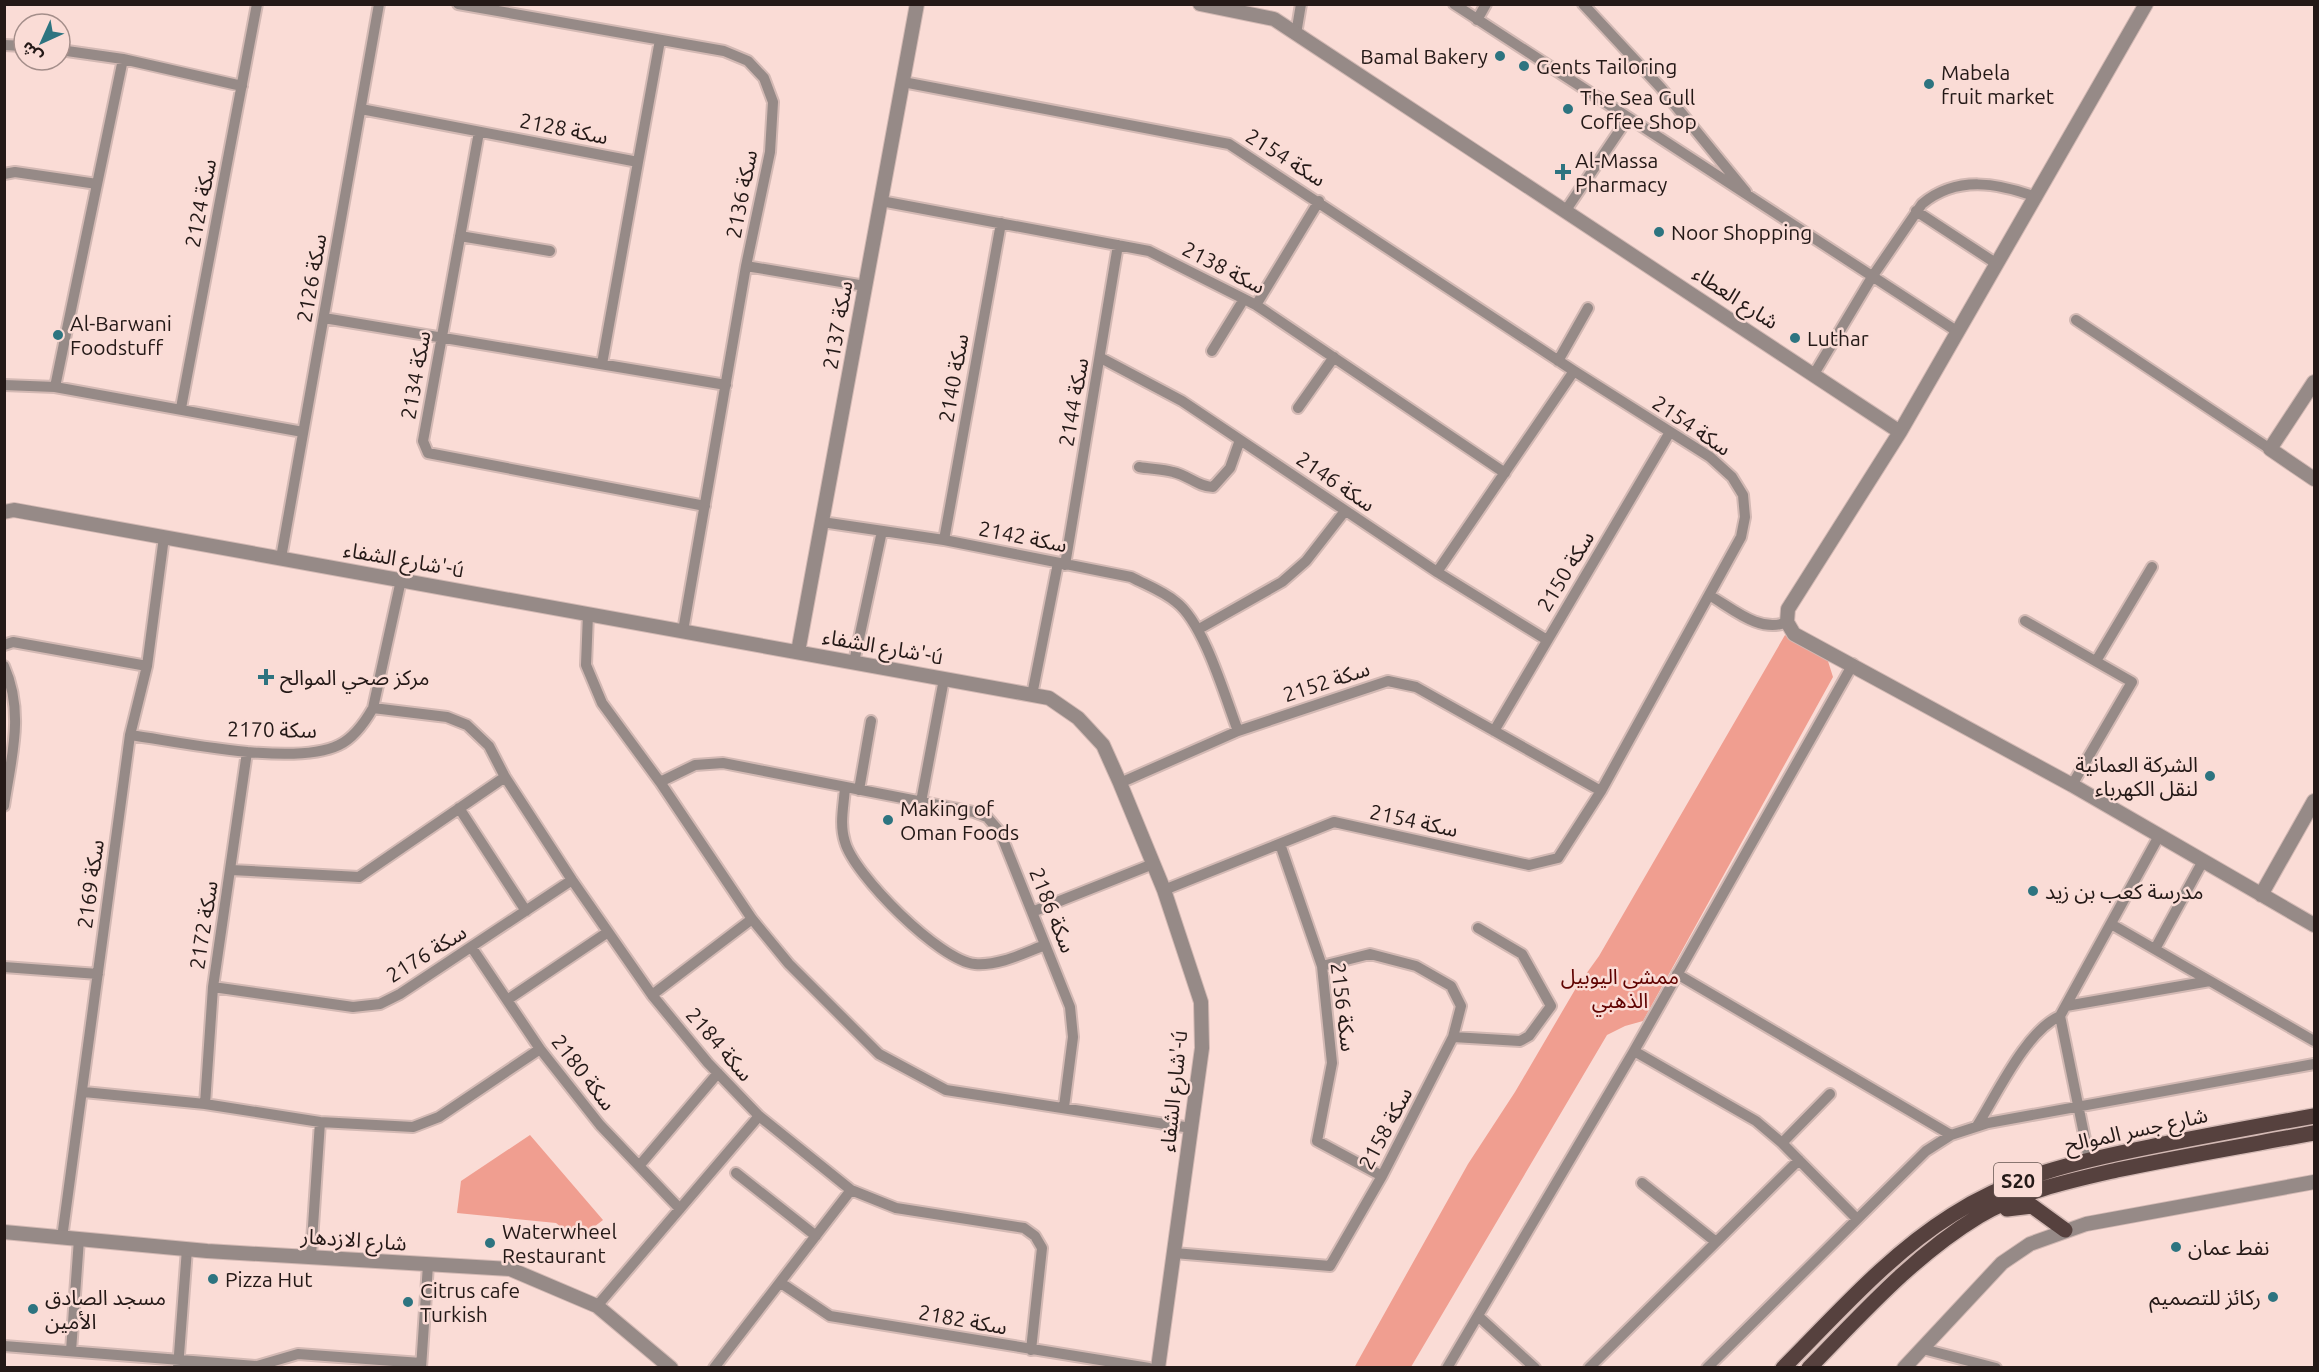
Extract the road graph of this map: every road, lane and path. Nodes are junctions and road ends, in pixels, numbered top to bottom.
1 (257, 4) edge
2 (380, 4) edge
3 (459, 4) edge
4 (917, 4) edge
5 (1200, 4) edge
6 (1301, 4) edge
7 (1454, 4) edge
8 (1486, 4) edge
9 (1583, 4) edge
10 (2146, 4) edge
11 (1214, 6) edge
12 (1477, 20) junction
13 (1296, 34) junction
14 (660, 40) junction
15 (72, 52) edge
16 (123, 59) junction
17 (903, 82) junction
18 (242, 87) junction
19 (361, 109) junction
20 (1628, 118) junction
21 (479, 132) junction
22 (638, 162) junction
23 (4, 174) edge
24 (97, 184) junction
25 (2036, 197) junction
26 (1752, 199) junction
27 (881, 201) junction
28 (1319, 201) junction
29 (1566, 210) junction
30 (1917, 211) junction
31 (1001, 223) junction
32 (460, 236) junction
33 (1118, 245) junction
34 (550, 251) dead end
35 (1997, 264) junction
36 (746, 266) junction
37 (1872, 277) junction
38 (865, 286) junction
39 (1244, 299) junction
40 (1256, 305) junction
41 (1588, 308) dead end
42 (324, 318) junction
43 (2076, 320) dead end
44 (1958, 332) junction
45 (442, 338) junction
46 (1212, 351) dead end
47 (1334, 357) junction
48 (1101, 358) junction
49 (1558, 361) junction
50 (602, 364) junction
51 (1574, 371) junction
52 (1814, 374) junction
53 (2314, 382) edge
54 (4, 385) edge
55 (726, 385) junction
56 (55, 387) junction
57 (181, 408) junction
58 (1298, 408) dead end
59 (303, 432) junction
60 (1670, 432) junction
61 (1900, 432) junction
62 (1240, 440) junction
63 (2270, 449) junction
64 (1139, 467) dead end
65 (1505, 473) junction
66 (2314, 479) edge
67 (705, 506) junction
68 (1345, 511) junction
69 (4, 512) edge
70 (822, 522) junction
71 (882, 531) junction
72 (164, 537) junction
73 (944, 540) junction
74 (281, 558) junction
75 (1061, 564) junction
76 (2152, 567) dead end
77 (1437, 572) junction
78 (401, 580) junction
79 (1709, 595) junction
80 (588, 614) junction
81 (2025, 621) dead end
82 (1787, 622) junction
83 (1199, 629) junction
84 (683, 631) junction
85 (1547, 640) junction
86 (4, 645) edge
87 (798, 652) junction
88 (2096, 661) junction
89 (854, 662) junction
90 (1853, 664) junction
91 (4, 666) edge
92 (147, 666) junction
93 (944, 679) junction
94 (1032, 695) junction
95 (373, 708) junction
96 (871, 721) dead end
97 (1238, 731) junction
98 (1494, 731) junction
99 (130, 735) junction
100 (247, 752) junction
101 (505, 777) junction
102 (660, 782) junction
103 (1120, 783) junction
104 (2072, 786) junction
105 (845, 787) junction
106 (859, 790) junction
107 (1601, 791) junction
108 (5, 800) edge
109 (2314, 801) edge
110 (921, 802) junction
111 (4, 806) edge
112 (459, 808) junction
113 (2159, 836) junction
114 (1280, 844) junction
115 (2203, 861) junction
116 (1153, 864) junction
117 (231, 870) junction
118 (572, 880) junction
119 (1164, 890) junction
120 (2261, 895) junction
121 (526, 911) junction
122 (1032, 912) junction
123 (752, 919) junction
124 (2111, 924) junction
125 (2314, 925) edge
126 (1478, 928) dead end
127 (608, 932) junction
128 (1046, 945) junction
129 (472, 948) junction
130 (2155, 949) junction
131 (1322, 966) junction
132 (4, 967) edge
133 (98, 974) junction
134 (1677, 974) junction
135 (2210, 981) junction
136 (213, 987) junction
137 (652, 994) junction
138 (507, 1000) junction
139 (2063, 1011) junction
140 (1453, 1037) junction
141 (2314, 1041) edge
142 (540, 1048) junction
143 (1634, 1051) junction
144 (2314, 1065) edge
145 (718, 1073) junction
146 (84, 1092) junction
147 (1830, 1094) dead end
148 (205, 1104) junction
149 (1064, 1107) junction
150 (2078, 1107) junction
151 (759, 1116) junction
152 (2314, 1116) edge
153 (320, 1122) junction
154 (1977, 1126) junction
155 (1191, 1128) junction
156 (2314, 1133) edge
157 (1951, 1135) junction
158 (1782, 1143) junction
159 (2089, 1159) junction
160 (1799, 1160) junction
161 (639, 1166) junction
162 (736, 1173) dead end
163 (1382, 1176) junction
164 (2314, 1182) edge
165 (1642, 1183) dead end
166 (851, 1190) junction
167 (680, 1209) junction
168 (1981, 1215) junction
169 (1857, 1219) junction
170 (2065, 1230) junction
171 (4, 1232) edge
172 (816, 1236) junction
173 (62, 1238) junction
174 (78, 1239) junction
175 (1716, 1242) junction
176 (187, 1249) junction
177 (1174, 1253) junction
178 (311, 1256) junction
179 (428, 1265) junction
180 (781, 1283) junction
181 (597, 1306) junction
182 (1478, 1316) junction
183 (4, 1346) edge
184 (1923, 1349) junction
185 (1031, 1350) junction
186 (71, 1351) junction
187 (287, 1357) junction
188 (178, 1363) edge
189 (357, 1363) edge
190 (421, 1365) edge
191 (283, 1368) edge
192 (671, 1368) edge
193 (714, 1368) edge
194 (1149, 1368) edge
195 (1158, 1368) edge
196 (1447, 1368) edge
197 (1535, 1368) edge
198 (1589, 1368) edge
199 (1707, 1368) edge
200 (1783, 1368) edge
201 (1809, 1368) edge
202 (1904, 1368) edge
203 (1996, 1368) edge

1 - 18 street, سكة 2124
2 - 19 street, سكة 2126
3 - 14 street, سكة 2136
4 - 17 street, سكة 2137
5 - 11 street, شارع العطاء
6 - 13 street
7 - 12 street
8 - 12 street
9 - 26 street
10 - 25 street
11 - 13 street, شارع العطاء
12 - 20 street
13 - 29 street, شارع العطاء
14 - 22 street
14 - 36 street, سكة 2136
15 - 16 street
16 - 18 street
16 - 24 street
17 - 27 street, سكة 2137
17 - 28 street, سكة 2154
18 - 57 street, سكة 2124
19 - 21 street, سكة 2128
19 - 42 street, سكة 2126
20 - 26 street
20 - 29 street
21 - 22 street, سكة 2128
21 - 32 street, سكة 2134
22 - 50 street
23 - 24 street
24 - 56 street
25 - 30 street
25 - 35 street
26 - 37 street
27 - 31 street, سكة 2138
27 - 38 street, سكة 2137
28 - 40 street
28 - 49 street, سكة 2154
29 - 52 street, شارع العطاء
30 - 35 street
30 - 37 street
31 - 33 street, سكة 2138
31 - 73 street, سكة 2140
32 - 34 street
32 - 45 street, سكة 2134
33 - 39 street, سكة 2138
33 - 48 street, سكة 2144
35 - 44 street
36 - 38 street
36 - 55 street, سكة 2136
37 - 44 street
37 - 52 street
38 - 70 street, سكة 2137
39 - 40 street, سكة 2138
39 - 46 street
40 - 47 street, سكة 2138
41 - 49 street
42 - 45 street
42 - 59 street, سكة 2126
43 - 63 street
44 - 61 street
45 - 50 street
45 - 67 street, سكة 2134
47 - 58 street
47 - 65 street, سكة 2138
48 - 62 street, سكة 2146
48 - 75 street, سكة 2144
49 - 51 street, سكة 2154
50 - 55 street
51 - 60 street, سكة 2154
51 - 65 street
52 - 61 street, شارع العطاء
53 - 63 street
54 - 56 street
55 - 67 street, سكة 2136
56 - 57 street
57 - 59 street
59 - 74 street, سكة 2126
60 - 79 street, سكة 2154
60 - 85 street, سكة 2150
61 - 82 street
62 - 64 street
62 - 68 street, سكة 2146
63 - 66 street
65 - 77 street
67 - 84 street, سكة 2136
68 - 77 street, سكة 2146
68 - 83 street
69 - 72 street, شارع الشفاء'-ú
70 - 71 street, سكة 2142
70 - 87 street, سكة 2137
71 - 73 street, سكة 2142
71 - 89 street
72 - 74 street, شارع الشفاء'-ú
72 - 92 street, سكة 2169
73 - 75 street, سكة 2142
74 - 78 street, شارع الشفاء'-ú
75 - 83 street, سكة 2142
75 - 94 street, سكة 2144
76 - 88 street
77 - 85 street, سكة 2146
78 - 80 street, شارع الشفاء'-ú
78 - 95 street, سكة 2170
79 - 82 street
79 - 107 street, سكة 2154
80 - 84 street, شارع الشفاء'-ú
80 - 102 street
81 - 88 street
82 - 90 street
83 - 97 street, سكة 2142
84 - 87 street, شارع الشفاء'-ú
85 - 98 street, سكة 2150
86 - 92 street
87 - 89 street, شارع الشفاء'-ú
88 - 104 street
89 - 93 street, شارع الشفاء'-ú
90 - 104 street
90 - 134 street
91 - 108 street
92 - 99 street, سكة 2169
93 - 94 street, شارع الشفاء'-ú
93 - 110 street
94 - 103 street, شارع الشفاء'-ú
95 - 100 street, سكة 2170
95 - 101 street, سكة 2184
96 - 106 street
97 - 98 street, سكة 2152
97 - 103 street, سكة 2152
98 - 107 street, سكة 2152
99 - 100 street, سكة 2170
99 - 133 street, سكة 2169
100 - 117 street, سكة 2172
101 - 112 street
101 - 118 street, سكة 2184
102 - 105 street, سكة 2186
102 - 123 street
103 - 116 street, شارع الشفاء'-ú
104 - 113 street
105 - 106 street, سكة 2186
105 - 128 street
106 - 110 street, سكة 2186
107 - 114 street, سكة 2154
108 - 111 street
109 - 120 street
110 - 122 street, سكة 2186
112 - 117 street
112 - 121 street
113 - 115 street
113 - 124 street
114 - 119 street, سكة 2154
114 - 131 street, سكة 2156
115 - 120 street
115 - 130 street
116 - 119 street, شارع الشفاء'-ú
116 - 122 street
117 - 136 street, سكة 2172
118 - 121 street, سكة 2176
118 - 127 street, سكة 2184
119 - 155 street, شارع الشفاء'-ú
120 - 125 street
121 - 129 street, سكة 2176
122 - 128 street, سكة 2186
123 - 137 street
123 - 149 street
124 - 130 street
124 - 139 street
126 - 140 street
127 - 137 street, سكة 2184
127 - 138 street
128 - 149 street, سكة 2186
129 - 136 street, سكة 2176
129 - 138 street, سكة 2180
130 - 135 street
131 - 140 street, سكة 2158
131 - 163 street, سكة 2156
132 - 133 street
133 - 146 street, سكة 2169
134 - 143 street
134 - 157 street
135 - 139 street
135 - 141 street
136 - 148 street, سكة 2172
137 - 145 street, سكة 2184
138 - 142 street, سكة 2180
139 - 150 street
139 - 154 street
140 - 163 street, سكة 2158
142 - 153 street
142 - 161 street, سكة 2180
143 - 158 street
143 - 182 street
144 - 150 street
145 - 151 street, سكة 2184
145 - 161 street
146 - 148 street
146 - 173 street, سكة 2169
147 - 158 street
148 - 153 street
149 - 155 street
150 - 154 street
150 - 159 street
151 - 166 street, سكة 2184
151 - 167 street
152 - 159 main road, شارع جسر الموالح / S20
153 - 178 street
154 - 157 street
155 - 177 street, شارع الشفاء'-ú
156 - 168 main road, شارع جسر الموالح / S20
157 - 169 street
158 - 160 street
159 - 200 main road, شارع جسر الموالح / S20
160 - 169 street
160 - 175 street
161 - 167 street, سكة 2180
162 - 172 street
163 - 177 street, سكة 2158
164 - 170 street
165 - 175 street
166 - 172 street
166 - 185 street, سكة 2184
167 - 181 street
168 - 170 main road
168 - 201 main road, شارع جسر الموالح / S20
169 - 199 street
170 - 184 street
171 - 173 street, شارع الازدهار
172 - 180 street
173 - 174 street, شارع الازدهار
174 - 176 street, شارع الازدهار
174 - 186 street
175 - 198 street
176 - 178 street, شارع الازدهار
176 - 188 street
177 - 195 street, شارع الشفاء'-ú
178 - 179 street, شارع الازدهار
179 - 181 street, شارع الازدهار
179 - 190 street
180 - 185 street, سكة 2182
180 - 193 street
181 - 192 street, شارع الازدهار
182 - 196 street
182 - 197 street
183 - 186 street
184 - 202 street
184 - 203 street
185 - 194 street, سكة 2182
186 - 188 street
187 - 188 street
187 - 189 street
187 - 191 street
189 - 190 street

